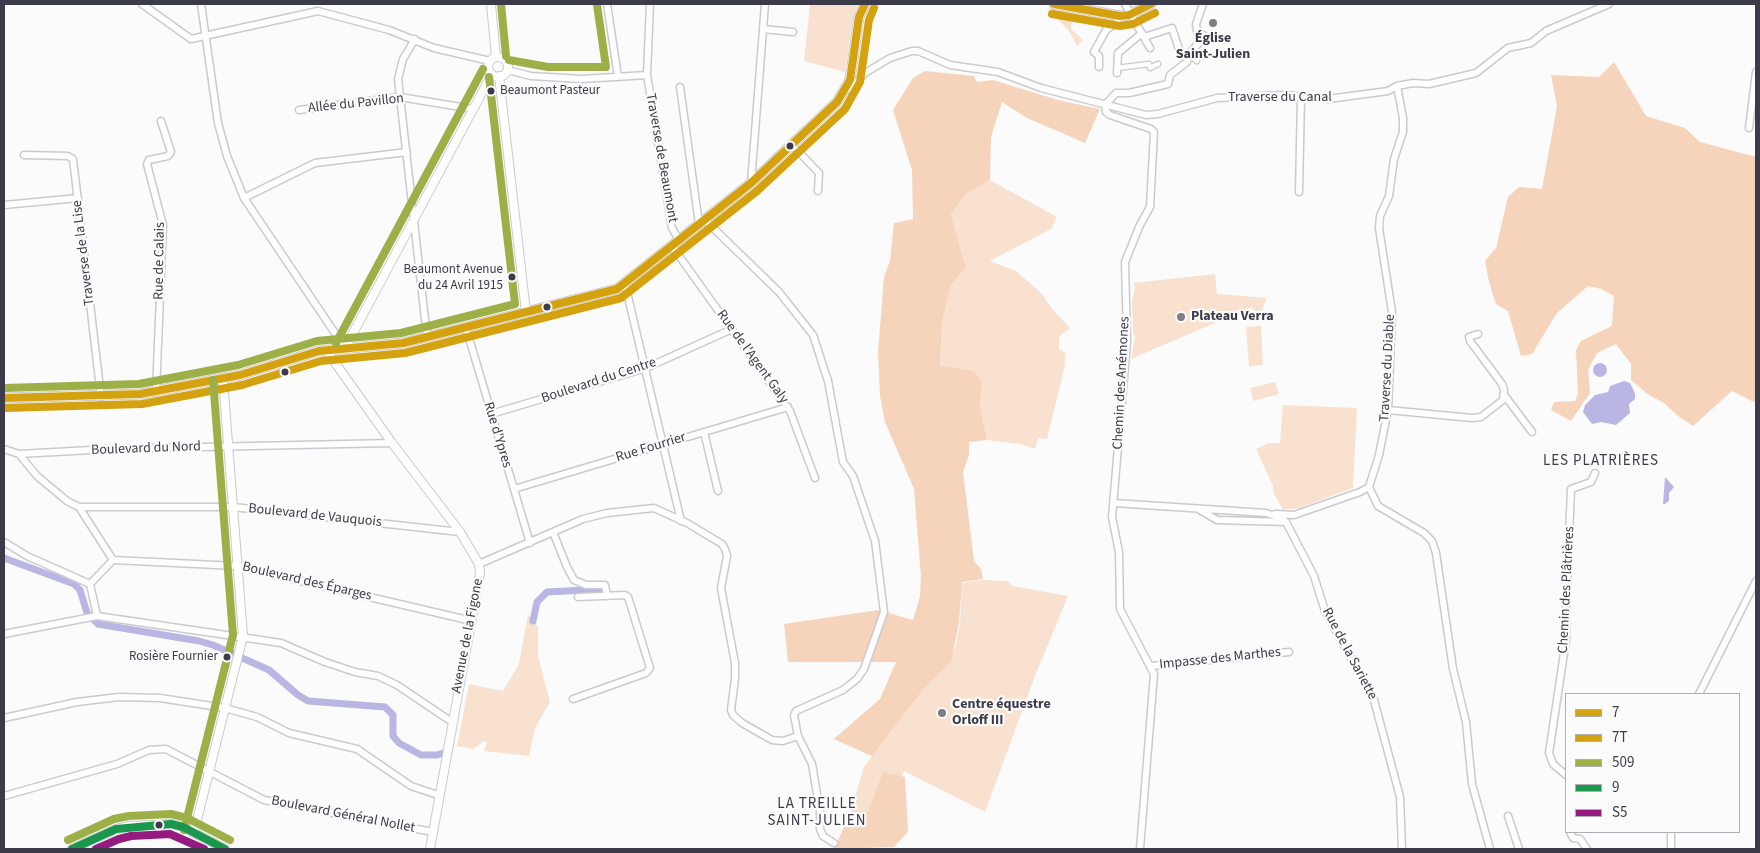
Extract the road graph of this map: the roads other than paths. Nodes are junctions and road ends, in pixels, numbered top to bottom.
1 (142, 4) edge
2 (201, 4) edge
3 (491, 4) edge
4 (607, 4) edge
5 (650, 4) edge
6 (765, 4) edge
7 (865, 4) edge
8 (1054, 4) edge
9 (1124, 4) edge
10 (1151, 4) edge
11 (1203, 4) edge
12 (1609, 4) edge
13 (1125, 15) junction
14 (762, 29) junction
15 (793, 32) dead end
16 (1143, 35) junction
17 (206, 36) junction
18 (415, 39) junction
19 (1150, 48) dead end
20 (1179, 49) dead end
21 (1189, 54) junction
22 (493, 59) junction
23 (1197, 61) dead end
24 (1158, 64) dead end
25 (1099, 67) dead end
26 (507, 70) junction
27 (1117, 70) joint
28 (1756, 72) edge
29 (496, 75) junction
30 (647, 75) junction
31 (618, 77) junction
32 (1397, 86) junction
33 (680, 87) dead end
34 (845, 91) junction
35 (400, 97) junction
36 (1301, 97) junction
37 (1105, 105) junction
38 (473, 109) junction
39 (299, 110) dead end
40 (161, 121) dead end
41 (1749, 128) dead end
42 (793, 146) junction
43 (407, 152) junction
44 (24, 156) dead end
45 (751, 184) junction
46 (818, 191) dead end
47 (1299, 192) dead end
48 (78, 198) junction
49 (244, 198) junction
50 (4, 205) edge
51 (414, 220) junction
52 (702, 222) junction
53 (675, 243) junction
54 (625, 284) junction
55 (526, 312) junction
56 (466, 328) junction
57 (732, 329) junction
58 (1478, 334) dead end
59 (427, 337) junction
60 (345, 348) junction
61 (326, 350) junction
62 (646, 368) junction
63 (223, 379) junction
64 (156, 391) junction
65 (1505, 396) junction
66 (101, 397) junction
67 (4, 398) edge
68 (788, 407) junction
69 (1388, 410) junction
70 (491, 414) junction
71 (704, 432) junction
72 (1532, 432) dead end
73 (392, 443) junction
74 (664, 444) junction
75 (228, 446) junction
76 (4, 449) edge
77 (20, 454) junction
78 (1595, 472) dead end
79 (815, 478) dead end
80 (1369, 487) junction
81 (514, 489) junction
82 (718, 492) dead end
83 (1114, 503) junction
84 (79, 507) junction
85 (233, 507) junction
86 (1199, 509) junction
87 (1271, 514) junction
88 (1294, 515) junction
89 (681, 521) junction
90 (1286, 522) junction
91 (460, 532) junction
92 (554, 532) junction
93 (4, 542) edge
94 (530, 543) junction
95 (4, 546) edge
96 (113, 560) junction
97 (478, 564) junction
98 (237, 566) junction
99 (1756, 581) edge
100 (90, 584) junction
101 (607, 592) junction
102 (578, 596) dead end
103 (92, 617) junction
104 (472, 621) junction
105 (4, 634) edge
106 (243, 636) junction
107 (1289, 652) dead end
108 (1152, 666) junction
109 (1700, 693) edge
110 (574, 699) dead end
111 (225, 708) junction
112 (4, 718) edge
113 (452, 722) junction
114 (798, 736) junction
115 (210, 774) junction
116 (1565, 774) edge
117 (438, 795) junction
118 (4, 796) edge
119 (1508, 816) dead end
120 (194, 832) junction
121 (433, 832) junction
122 (1570, 833) edge
123 (1670, 833) edge
124 (834, 843) dead end
125 (72, 849) edge
126 (225, 849) edge
127 (430, 849) edge
128 (1140, 849) edge
129 (1402, 849) edge
130 (1490, 849) edge
131 (1519, 849) edge
132 (1587, 849) edge
133 (1671, 849) edge

1 - 17 street
2 - 17 street
3 - 22 street
4 - 31 street
5 - 30 street, Traverse de Beaumont
6 - 14 street
7 - 34 main road
8 - 13 main road
9 - 13 street
10 - 13 main road
11 - 21 street
12 - 32 street
13 - 16 street
13 - 25 street
14 - 15 street
14 - 45 street
16 - 19 street
16 - 20 street
16 - 27 street
17 - 18 street
17 - 49 street
18 - 22 street
18 - 35 street
21 - 23 street
21 - 37 street
22 - 26 street
22 - 29 street
24 - 27 street
26 - 29 street
26 - 31 street
28 - 41 street
29 - 38 street
29 - 55 street
30 - 31 street
30 - 53 street, Traverse de Beaumont
32 - 36 street, Traverse du Canal
32 - 69 street, Traverse du Diable
33 - 52 street
34 - 37 street, Chemin des Anémones
34 - 42 main road
35 - 38 street, Allée du Pavillon
35 - 39 street, Allée du Pavillon
35 - 43 street
36 - 37 street, Traverse du Canal
36 - 47 street
37 - 83 street, Chemin des Anémones
38 - 51 street
40 - 64 street, Rue de Calais
42 - 45 main road
42 - 46 street
43 - 49 street
43 - 51 street
44 - 48 street, Traverse de la Lise
45 - 52 main road
48 - 50 street
48 - 66 street, Traverse de la Lise
49 - 60 street
51 - 59 street
51 - 60 street
52 - 53 main road
52 - 114 street
53 - 54 main road
53 - 57 street, Rue de l'Agent Galy
54 - 55 main road
54 - 62 street
55 - 56 main road
56 - 59 main road
56 - 70 street, Rue d'Ypres
57 - 62 street, Boulevard du Centre
57 - 68 street, Rue de l'Agent Galy
58 - 65 street
59 - 60 main road
60 - 61 main road
61 - 63 main road
61 - 73 street, Avenue de la Figone
62 - 70 street, Boulevard du Centre
62 - 74 street
63 - 64 main road
63 - 75 street
64 - 66 main road
65 - 69 street
65 - 72 street
66 - 67 main road
68 - 71 street, Rue Fourrier
68 - 79 street, Rue de l'Agent Galy
69 - 80 street, Traverse du Diable
70 - 81 street, Rue d'Ypres
71 - 74 street, Rue Fourrier
71 - 82 street
73 - 75 street, Boulevard du Nord
73 - 91 street, Avenue de la Figone
74 - 81 street, Rue Fourrier
74 - 89 street
75 - 77 street, Boulevard du Nord
75 - 85 street
76 - 77 street, Boulevard du Nord
77 - 84 street
78 - 116 street, Chemin des Plâtrières
80 - 88 street
80 - 130 street
81 - 94 street, Rue d'Ypres
83 - 86 street
83 - 108 street, Chemin des Anémones
84 - 85 street, Boulevard de Vauquois
84 - 96 street
85 - 91 street, Boulevard de Vauquois
85 - 98 street
86 - 87 street
86 - 90 street
87 - 88 street
87 - 90 street
88 - 90 street
89 - 92 street
89 - 114 street
90 - 129 street, Rue de la Sariette
91 - 97 street, Avenue de la Figone
92 - 94 street
92 - 101 street
93 - 95 street
93 - 100 street
94 - 97 street
96 - 98 street, Boulevard des Éparges
96 - 100 street
97 - 104 street, Avenue de la Figone
98 - 104 street, Boulevard des Éparges
98 - 106 street
99 - 109 street
100 - 103 street
101 - 102 street
101 - 110 street
103 - 105 street
103 - 106 street
104 - 113 street, Avenue de la Figone
106 - 111 street
106 - 113 street
107 - 108 street, Impasse des Marthes
108 - 128 street, Chemin des Anémones
111 - 112 street
111 - 115 street
111 - 117 street
113 - 117 street, Avenue de la Figone
114 - 124 street
115 - 118 street, Boulevard Général Nollet
115 - 120 street
115 - 121 street, Boulevard Général Nollet
117 - 121 street, Avenue de la Figone
119 - 131 street
120 - 125 street
120 - 126 street
121 - 127 street, Avenue de la Figone
122 - 132 street
123 - 133 street

